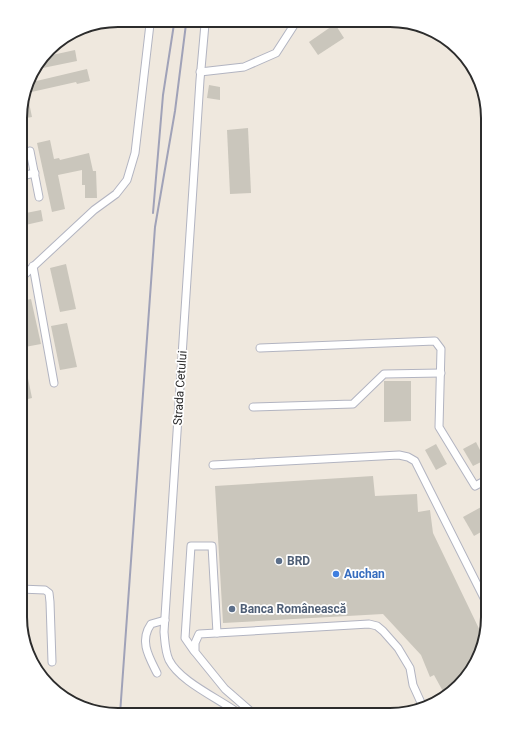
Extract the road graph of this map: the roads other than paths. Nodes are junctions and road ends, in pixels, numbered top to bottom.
1 (150, 27) edge
2 (205, 27) edge
3 (293, 27) edge
4 (200, 72) junction
5 (30, 151) dead end
6 (35, 173) junction
7 (27, 175) edge
8 (39, 197) dead end
9 (33, 266) junction
10 (27, 272) edge
11 (260, 348) dead end
12 (441, 373) junction
13 (54, 383) dead end
14 (253, 407) dead end
15 (213, 465) dead end
16 (481, 483) edge
17 (27, 589) edge
18 (481, 592) edge
19 (165, 620) junction
20 (186, 633) junction
21 (217, 633) junction
22 (199, 634) junction
23 (194, 652) junction
24 (52, 662) dead end
25 (157, 673) dead end
26 (421, 702) edge
27 (232, 708) edge
28 (247, 708) edge

1 - 9 street
2 - 4 street, Strada Cetului
3 - 4 street
4 - 19 street, Strada Cetului
5 - 6 street
6 - 7 street
6 - 8 street
9 - 10 street
9 - 13 street
11 - 12 street
12 - 14 street
12 - 16 street
15 - 18 street
17 - 24 street
19 - 25 street
19 - 27 street, Strada Cetului
20 - 21 street
20 - 22 street
20 - 23 street
21 - 22 street
21 - 26 street
22 - 23 street
23 - 28 street

